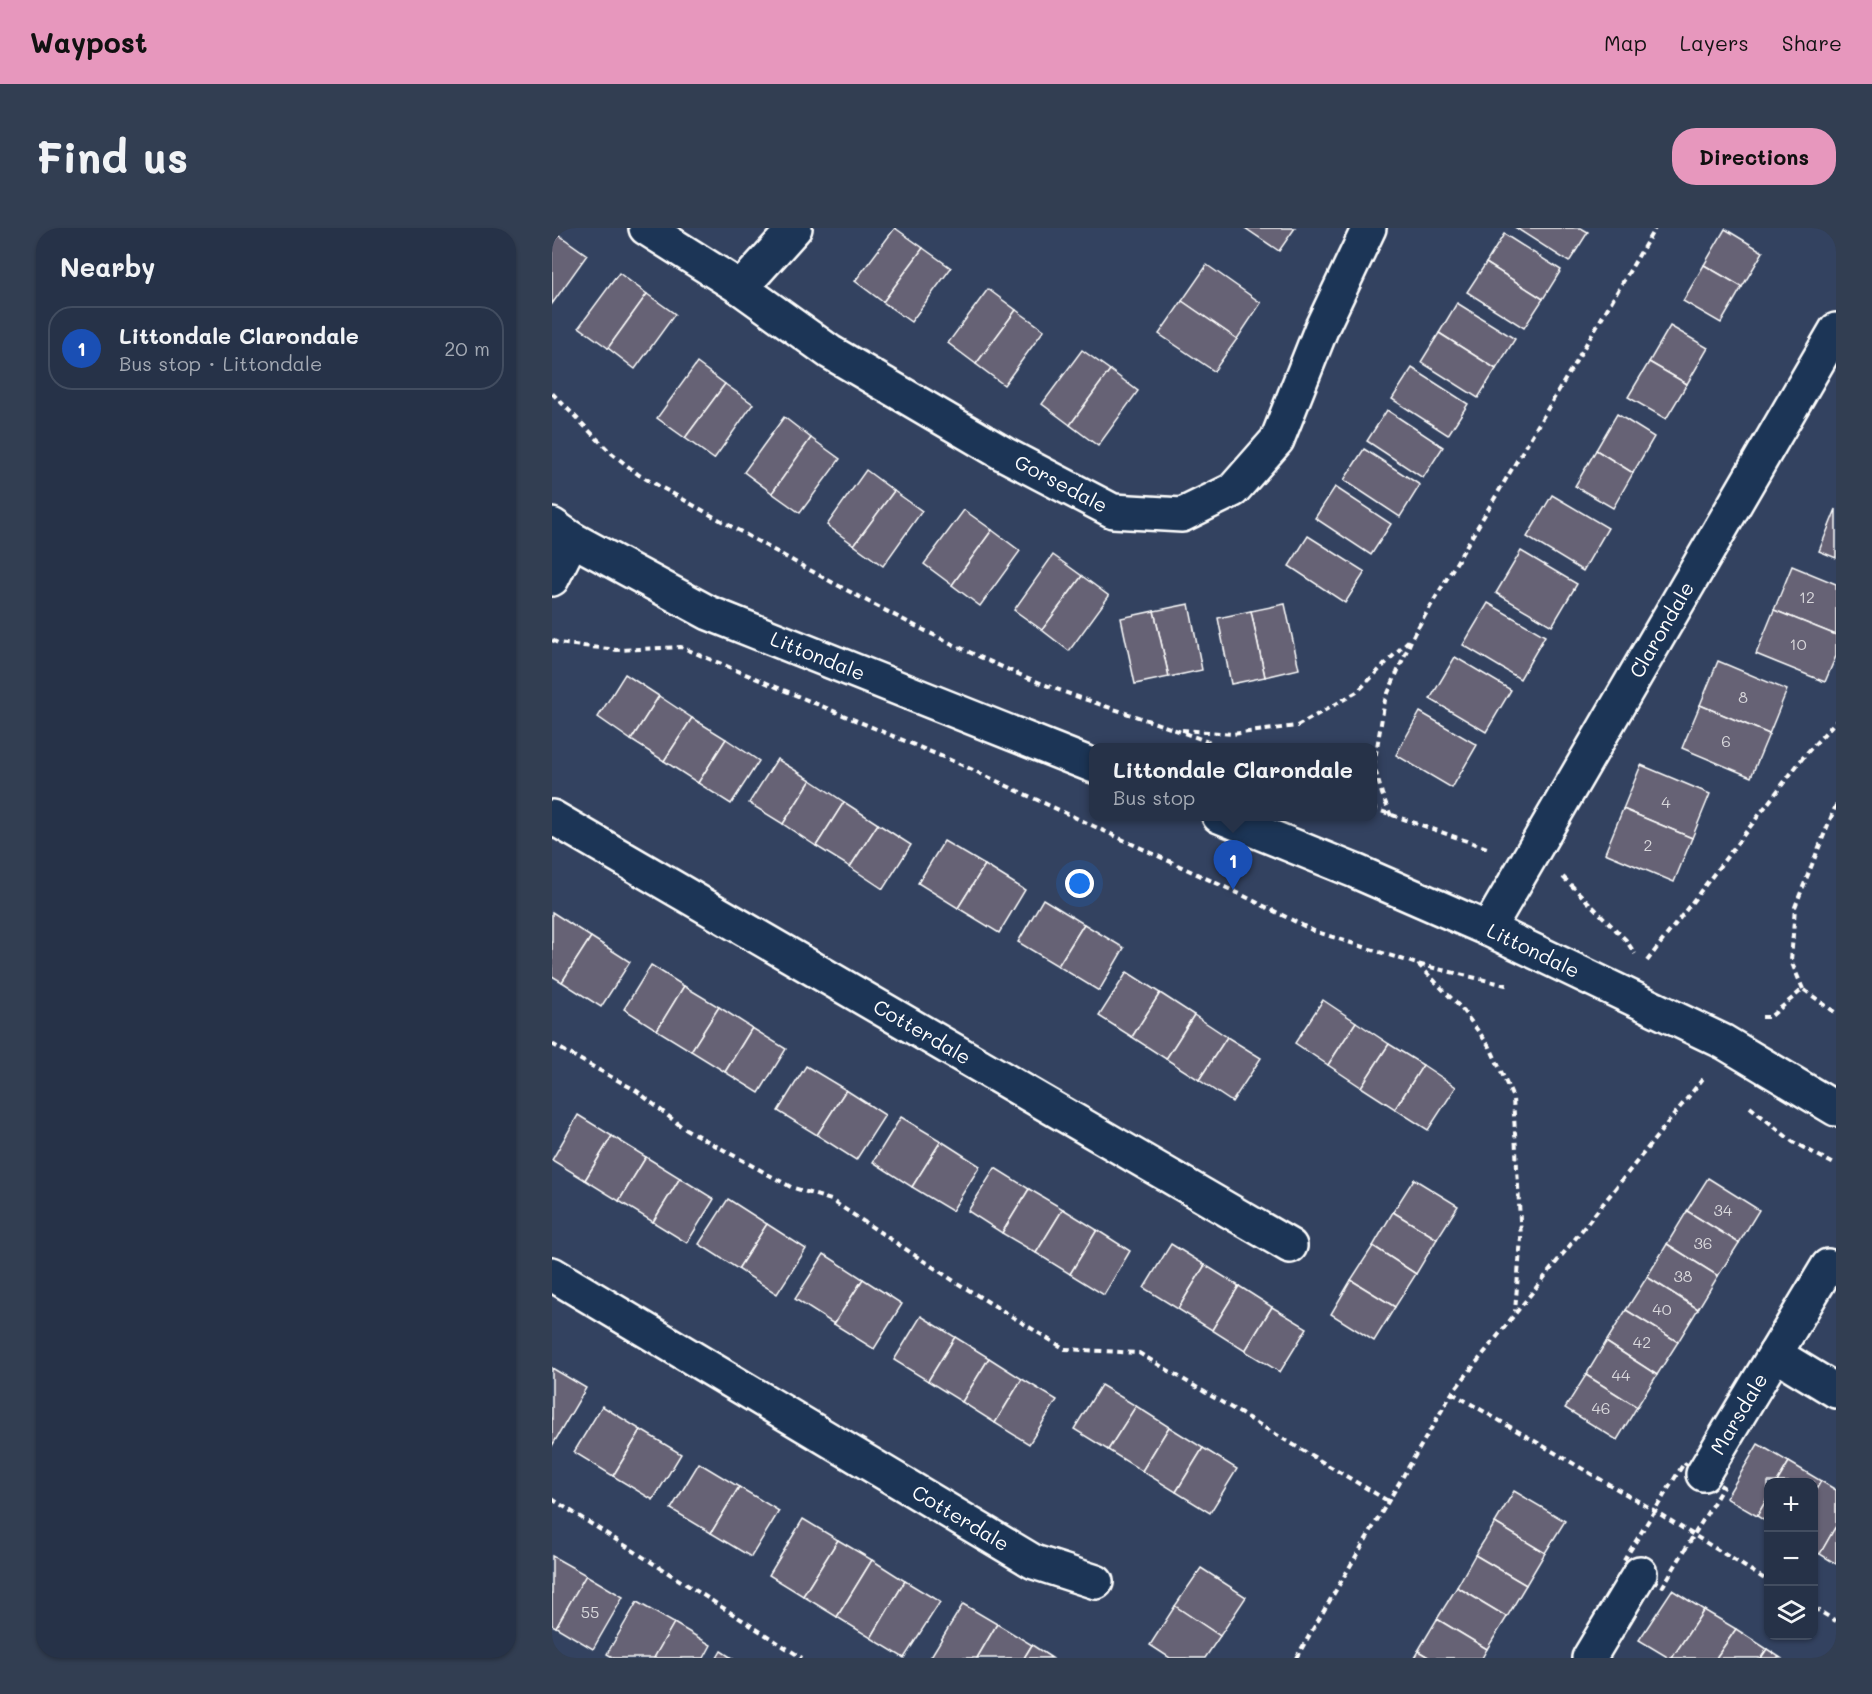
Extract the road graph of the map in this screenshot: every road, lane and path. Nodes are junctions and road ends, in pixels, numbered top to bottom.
1 (646, 228) edge
2 (795, 228) edge
3 (1369, 228) edge
4 (1655, 228) edge
5 (741, 288) junction
6 (1836, 330) edge
7 (552, 393) edge
8 (562, 532) edge
9 (552, 579) edge
10 (1414, 634) junction
11 (552, 640) edge
12 (1836, 721) edge
13 (1178, 729) junction
14 (1213, 743) edge
15 (1377, 747) edge
16 (1089, 764) edge
17 (1377, 776) edge
18 (1836, 805) edge
19 (1377, 810) edge
20 (1391, 816) junction
21 (552, 817) edge
22 (1231, 821) edge
23 (1530, 856) junction
24 (1488, 929) junction
25 (1638, 957) dead end
26 (1417, 964) junction
27 (1644, 966) dead end
28 (1514, 987) dead end
29 (1803, 989) junction
30 (1836, 1013) edge
31 (1760, 1017) dead end
32 (552, 1044) edge
33 (1708, 1072) dead end
34 (1742, 1100) dead end
35 (1836, 1109) edge
36 (1836, 1165) edge
37 (1290, 1246) dead end
38 (1828, 1266) dead end
39 (552, 1274) edge
40 (1515, 1312) junction
41 (1775, 1353) junction
42 (1836, 1391) edge
43 (1452, 1393) junction
44 (1703, 1474) junction
45 (552, 1499) edge
46 (1388, 1501) junction
47 (1655, 1511) junction
48 (1694, 1536) junction
49 (1640, 1574) junction
50 (1764, 1579) edge
51 (1096, 1582) dead end
52 (1818, 1611) edge
53 (1836, 1622) edge
54 (802, 1658) edge
55 (1296, 1658) edge
56 (1589, 1658) edge

1 - 5 street, Gorsedale
2 - 5 street
3 - 5 street, Gorsedale
4 - 10 path
6 - 23 street, Clarondale
7 - 13 path
8 - 9 street
8 - 16 street, Littondale
10 - 13 path
10 - 15 path
11 - 26 path
12 - 27 path
13 - 14 path
17 - 20 path
18 - 29 path
19 - 20 path
20 - 23 path
21 - 37 street, Cotterdale
22 - 24 street, Littondale
23 - 24 street, Clarondale
23 - 25 path
24 - 35 street, Littondale
26 - 28 path
26 - 40 path
29 - 30 path
29 - 31 path
32 - 46 path
33 - 40 path
34 - 36 path
38 - 41 street, Marsdale
39 - 51 street, Cotterdale
40 - 43 path
41 - 42 street, Marsdale
41 - 44 street, Marsdale
43 - 46 path
43 - 47 path
44 - 47 path
44 - 48 path
45 - 54 path
46 - 55 path
47 - 48 path
47 - 49 path
48 - 49 path
48 - 50 path
49 - 56 street
52 - 53 path

